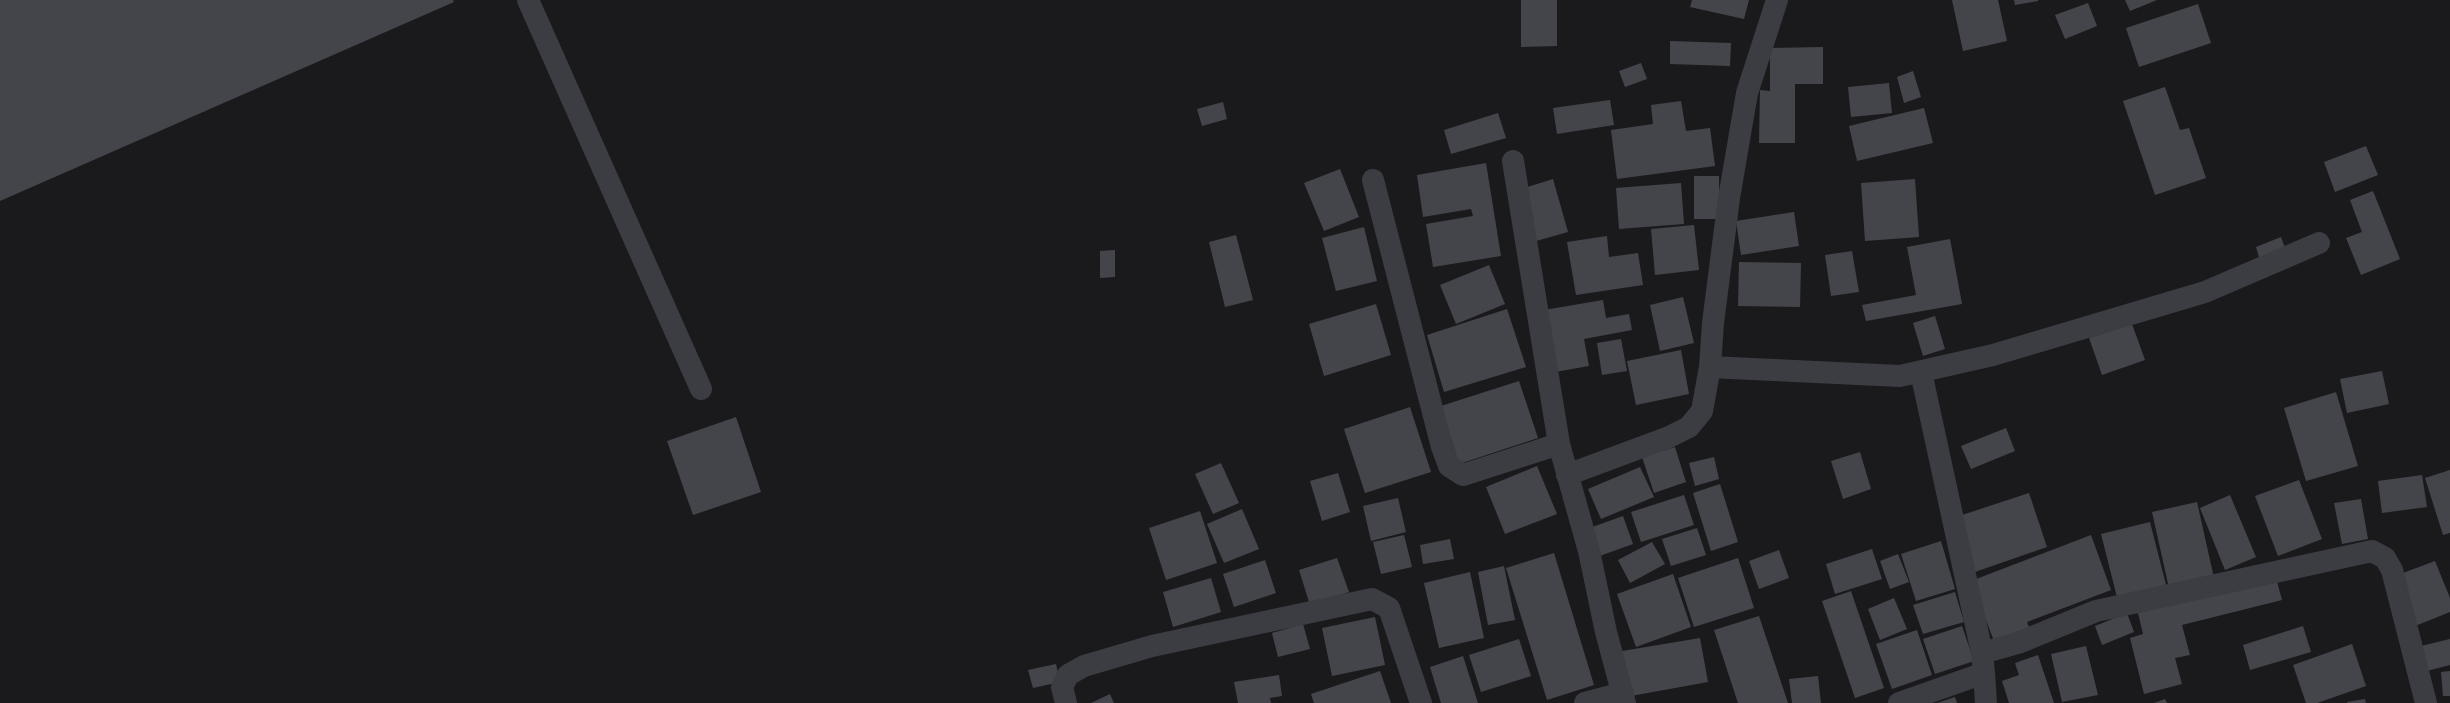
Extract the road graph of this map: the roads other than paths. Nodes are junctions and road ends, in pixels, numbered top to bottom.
1 (528, 0) edge
2 (1777, 0) edge
3 (1513, 161) dead end
4 (1374, 180) dead end
5 (2319, 243) dead end
6 (1710, 367) junction
7 (1921, 372) junction
8 (701, 389) dead end
9 (1559, 444) junction
10 (1567, 475) junction
11 (1983, 663) junction
12 (1624, 698) edge
13 (1066, 703) edge
14 (1421, 703) edge
15 (1585, 703) edge
16 (1899, 703) edge
17 (1986, 703) edge
18 (2426, 703) edge

1 - 8 street
2 - 6 street
3 - 9 street
4 - 9 street
5 - 7 street
6 - 7 street
6 - 10 street
7 - 11 street
9 - 10 street
10 - 12 street
11 - 16 street
11 - 17 street
11 - 18 street
12 - 15 street
13 - 14 street

